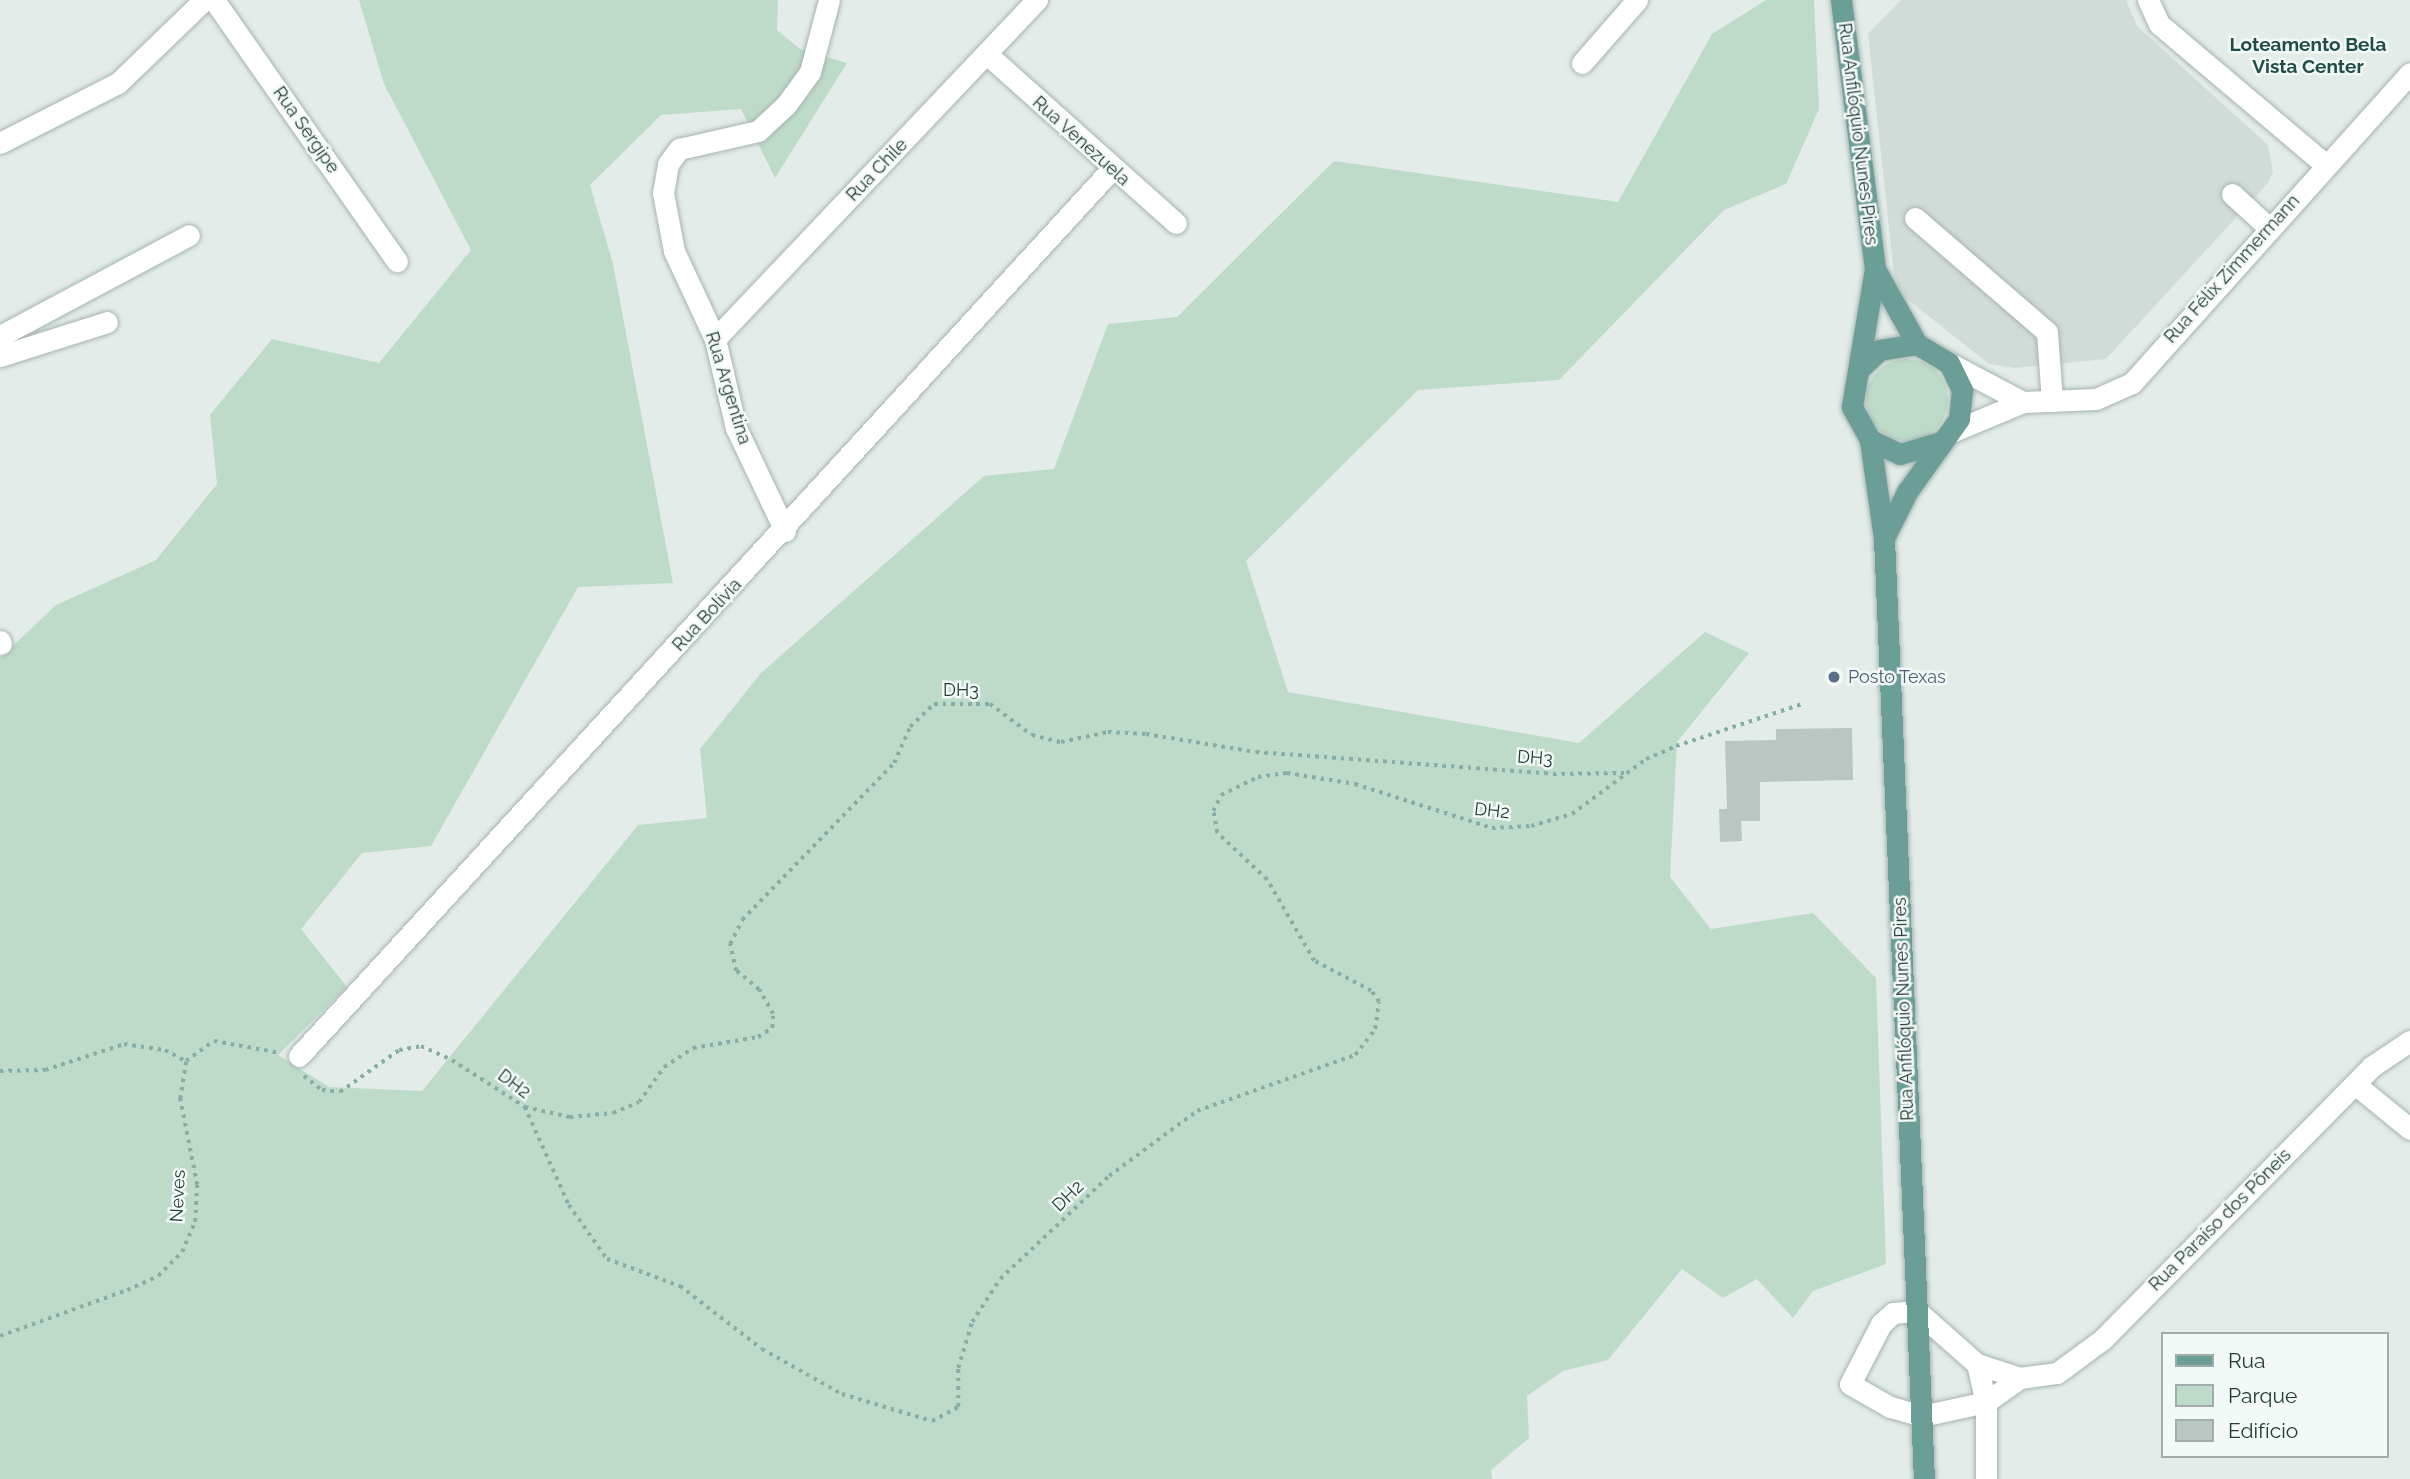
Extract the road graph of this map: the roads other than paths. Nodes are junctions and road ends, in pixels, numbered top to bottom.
1 (204, 0) edge
2 (214, 0) edge
3 (829, 0) edge
4 (1037, 0) edge
5 (1637, 0) edge
6 (1841, 0) edge
7 (2148, 0) edge
8 (988, 55) junction
9 (1582, 63) dead end
10 (2410, 74) edge
11 (0, 143) edge
12 (2326, 165) junction
13 (1111, 170) junction
14 (2232, 194) dead end
15 (1915, 218) dead end
16 (1176, 223) dead end
17 (2268, 227) junction
18 (189, 235) dead end
19 (397, 261) dead end
20 (1875, 268) junction
21 (107, 322) dead end
22 (0, 336) edge
23 (715, 339) junction
24 (1917, 344) junction
25 (0, 356) edge
26 (1949, 363) junction
27 (1860, 368) junction
28 (2052, 401) junction
29 (2023, 402) junction
30 (1946, 437) junction
31 (1870, 440) junction
32 (785, 531) junction
33 (1884, 538) junction
34 (2410, 1041) edge
35 (299, 1056) road end
36 (2355, 1084) junction
37 (2410, 1129) edge
38 (1917, 1311) junction
39 (1977, 1364) junction
40 (2020, 1378) junction
41 (1986, 1402) junction
42 (1922, 1416) junction
43 (1924, 1479) edge
44 (1986, 1479) edge

1 - 11 street
2 - 19 street, Rua Sergipe
3 - 23 street, Rua Argentina
4 - 8 street, Rua Chile
5 - 9 street
6 - 20 main road, Rua Anfilóquio Nunes Pires
7 - 12 street
8 - 13 street, Rua Venezuela
8 - 23 street, Rua Chile
10 - 12 street, Rua Félix Zimmermann
12 - 17 street, Rua Félix Zimmermann
13 - 16 street, Rua Venezuela
13 - 32 street, Rua Bolívia
14 - 17 street
15 - 28 street
17 - 28 street, Rua Félix Zimmermann
18 - 22 street
20 - 24 main road, Rua Anfilóquio Nunes Pires
20 - 27 main road, Rua Anfilóquio Nunes Pires
21 - 25 street
23 - 32 street, Rua Argentina
24 - 26 main road
24 - 27 main road
26 - 29 street, Rua Félix Zimmermann
26 - 30 main road
27 - 31 main road, Rua Anfilóquio Nunes Pires
28 - 29 street, Rua Félix Zimmermann
29 - 30 street, Rua Félix Zimmermann
30 - 31 main road
30 - 33 main road
31 - 33 main road, Rua Anfilóquio Nunes Pires
32 - 35 street, Rua Bolívia
33 - 38 main road, Rua Anfilóquio Nunes Pires
34 - 36 street, Rua Paraíso dos Pôneis
36 - 37 street
36 - 40 street, Rua Paraíso dos Pôneis
38 - 39 street, Rua Paraíso dos Pôneis
38 - 42 main road, Rua Anfilóquio Nunes Pires
38 - 42 street
39 - 40 street, Rua Paraíso dos Pôneis
39 - 41 street
40 - 41 street, Rua Paraíso dos Pôneis
41 - 42 street, Rua Paraíso dos Pôneis
41 - 44 street
42 - 43 main road, Rua Anfilóquio Nunes Pires

